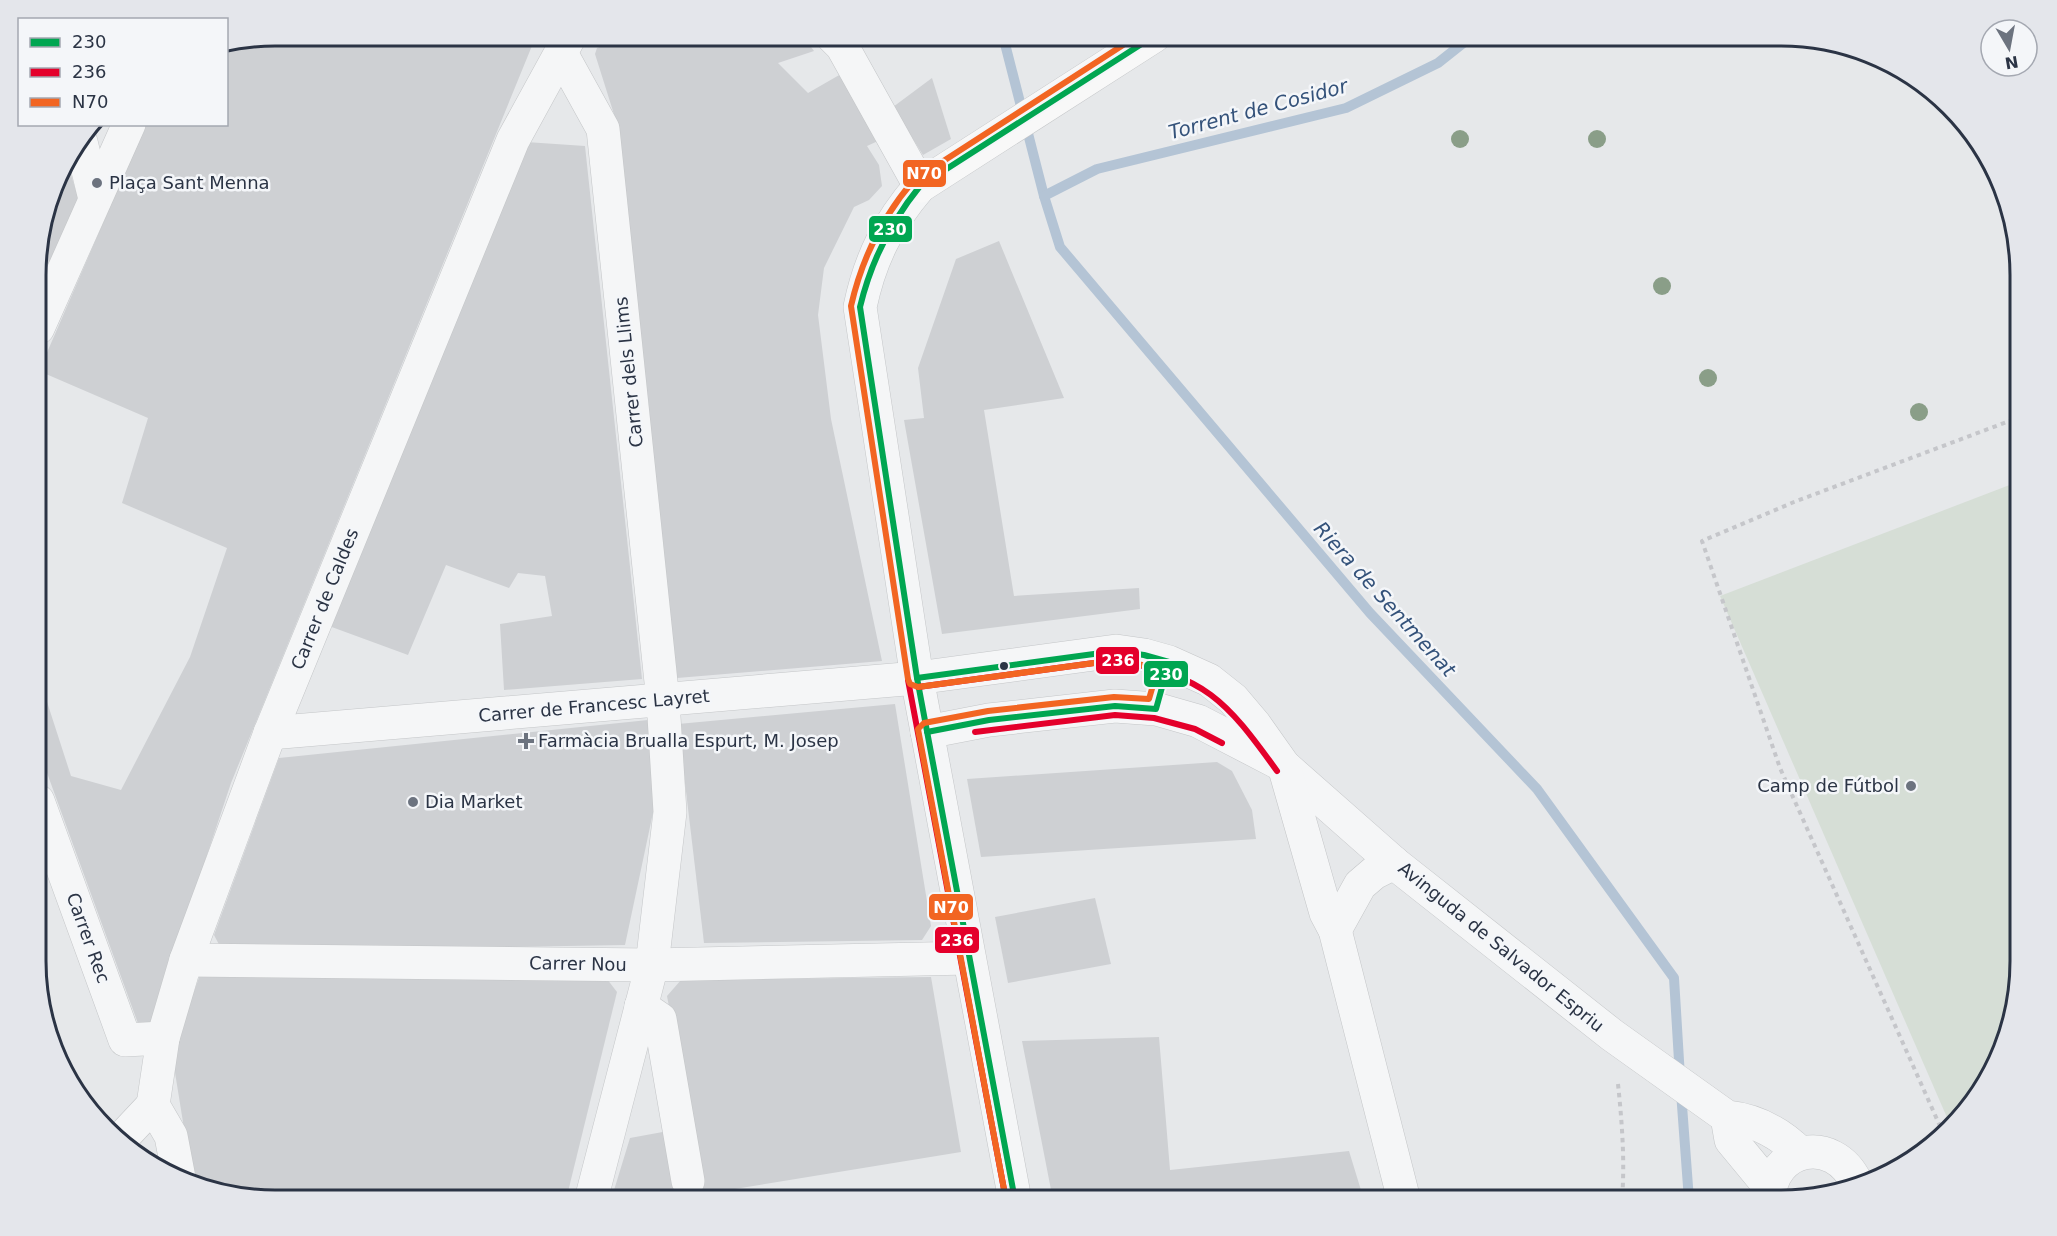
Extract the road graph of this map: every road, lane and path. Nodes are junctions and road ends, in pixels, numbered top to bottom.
1 (564, 46) edge
2 (566, 46) edge
3 (842, 46) edge
4 (1138, 46) edge
5 (128, 126) edge
6 (83, 151) edge
7 (920, 186) junction
8 (95, 199) junction
9 (46, 310) edge
10 (2010, 421) edge
11 (1168, 662) junction
12 (917, 678) junction
13 (663, 701) junction
14 (1156, 709) junction
15 (927, 732) junction
16 (270, 733) junction
17 (1284, 766) junction
18 (46, 823) edge
19 (1394, 863) junction
20 (1335, 930) junction
21 (969, 958) junction
22 (186, 960) junction
23 (651, 965) junction
24 (641, 1006) junction
25 (1612, 1035) junction
26 (163, 1038) junction
27 (153, 1106) junction
28 (1727, 1117) junction
29 (1940, 1126) edge
30 (126, 1134) edge
31 (1800, 1153) junction
32 (177, 1167) edge
33 (1854, 1177) edge
34 (688, 1181) dead end
35 (594, 1190) edge
36 (1013, 1190) edge
37 (1401, 1190) edge
38 (1623, 1190) edge
39 (1767, 1190) edge
40 (1770, 1190) edge

1 - 16 street, Carrer de Caldes
2 - 13 street, Carrer dels Llims
3 - 7 street
4 - 7 main road
5 - 8 street
6 - 8 street
7 - 12 street
8 - 9 street
10 - 29 path
11 - 12 street, Avinguda de Salvador Espriu
11 - 14 street
11 - 17 street, Avinguda de Salvador Espriu
12 - 13 street, Carrer de Francesc Layret
12 - 15 street
13 - 16 street, Carrer de Francesc Layret
13 - 23 street, Carrer dels Llims
14 - 15 street, Avinguda de Salvador Espriu
14 - 17 street, Avinguda de Salvador Espriu
15 - 21 street
16 - 22 street, Carrer de Caldes
17 - 19 street, Avinguda de Salvador Espriu
17 - 20 street
18 - 26 street, Carrer Rec
19 - 20 street
19 - 25 street, Avinguda de Salvador Espriu
20 - 37 street
21 - 23 street, Carrer Nou
21 - 36 street
22 - 23 street, Carrer Nou
22 - 26 street, Carrer de Caldes
23 - 24 street, Carrer dels Llims
24 - 34 street
24 - 35 street, Carrer dels Llims
25 - 28 street, Avinguda de Salvador Espriu
25 - 38 path
26 - 27 street, Carrer de Caldes
27 - 30 street
27 - 32 street
28 - 31 street, Avinguda de Salvador Espriu
28 - 39 street
31 - 33 street
31 - 40 street

